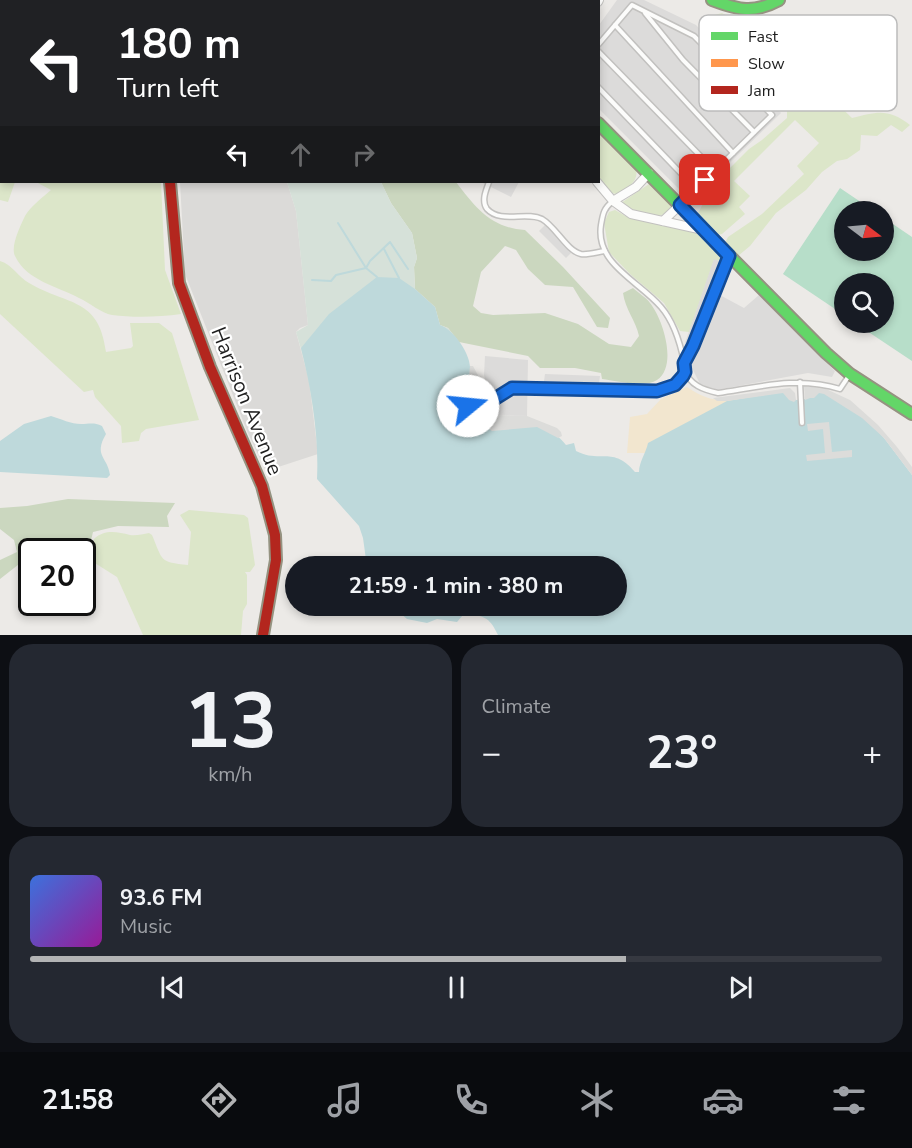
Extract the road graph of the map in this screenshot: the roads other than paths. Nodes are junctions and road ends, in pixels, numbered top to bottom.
1 (712, 0) edge
2 (779, 0) edge
3 (643, 10) junction
4 (615, 25) junction
5 (699, 41) edge
6 (600, 43) edge
7 (600, 53) edge
8 (699, 76) edge
9 (600, 89) edge
10 (733, 111) edge
11 (768, 111) edge
12 (600, 125) edge
13 (754, 132) junction
14 (733, 153) junction
15 (715, 171) junction
16 (649, 173) junction
17 (170, 183) edge
18 (489, 183) edge
19 (598, 183) edge
20 (696, 189) junction
21 (613, 201) junction
22 (680, 205) junction
23 (663, 221) junction
24 (704, 231) junction
25 (605, 251) junction
26 (729, 256) junction
27 (684, 363) junction
28 (685, 372) junction
29 (850, 374) junction
30 (800, 382) junction
31 (468, 406) dead end
32 (912, 414) edge
33 (802, 423) dead end
34 (263, 635) edge

1 - 2 street
3 - 4 lane
3 - 5 lane
3 - 8 lane
4 - 6 lane
4 - 14 lane
7 - 15 lane
9 - 20 lane
10 - 13 lane
11 - 13 lane
12 - 16 street
13 - 14 lane
14 - 15 lane
15 - 20 lane
16 - 21 street
16 - 22 street
17 - 34 street, Harrison Avenue
18 - 25 lane
19 - 21 street
20 - 22 lane
21 - 23 street
21 - 25 lane
22 - 23 street
22 - 24 street
23 - 24 street
24 - 26 street
25 - 27 lane
26 - 27 lane
26 - 29 street
27 - 28 lane
28 - 30 lane
28 - 31 lane
29 - 30 lane
29 - 32 street
30 - 33 lane

